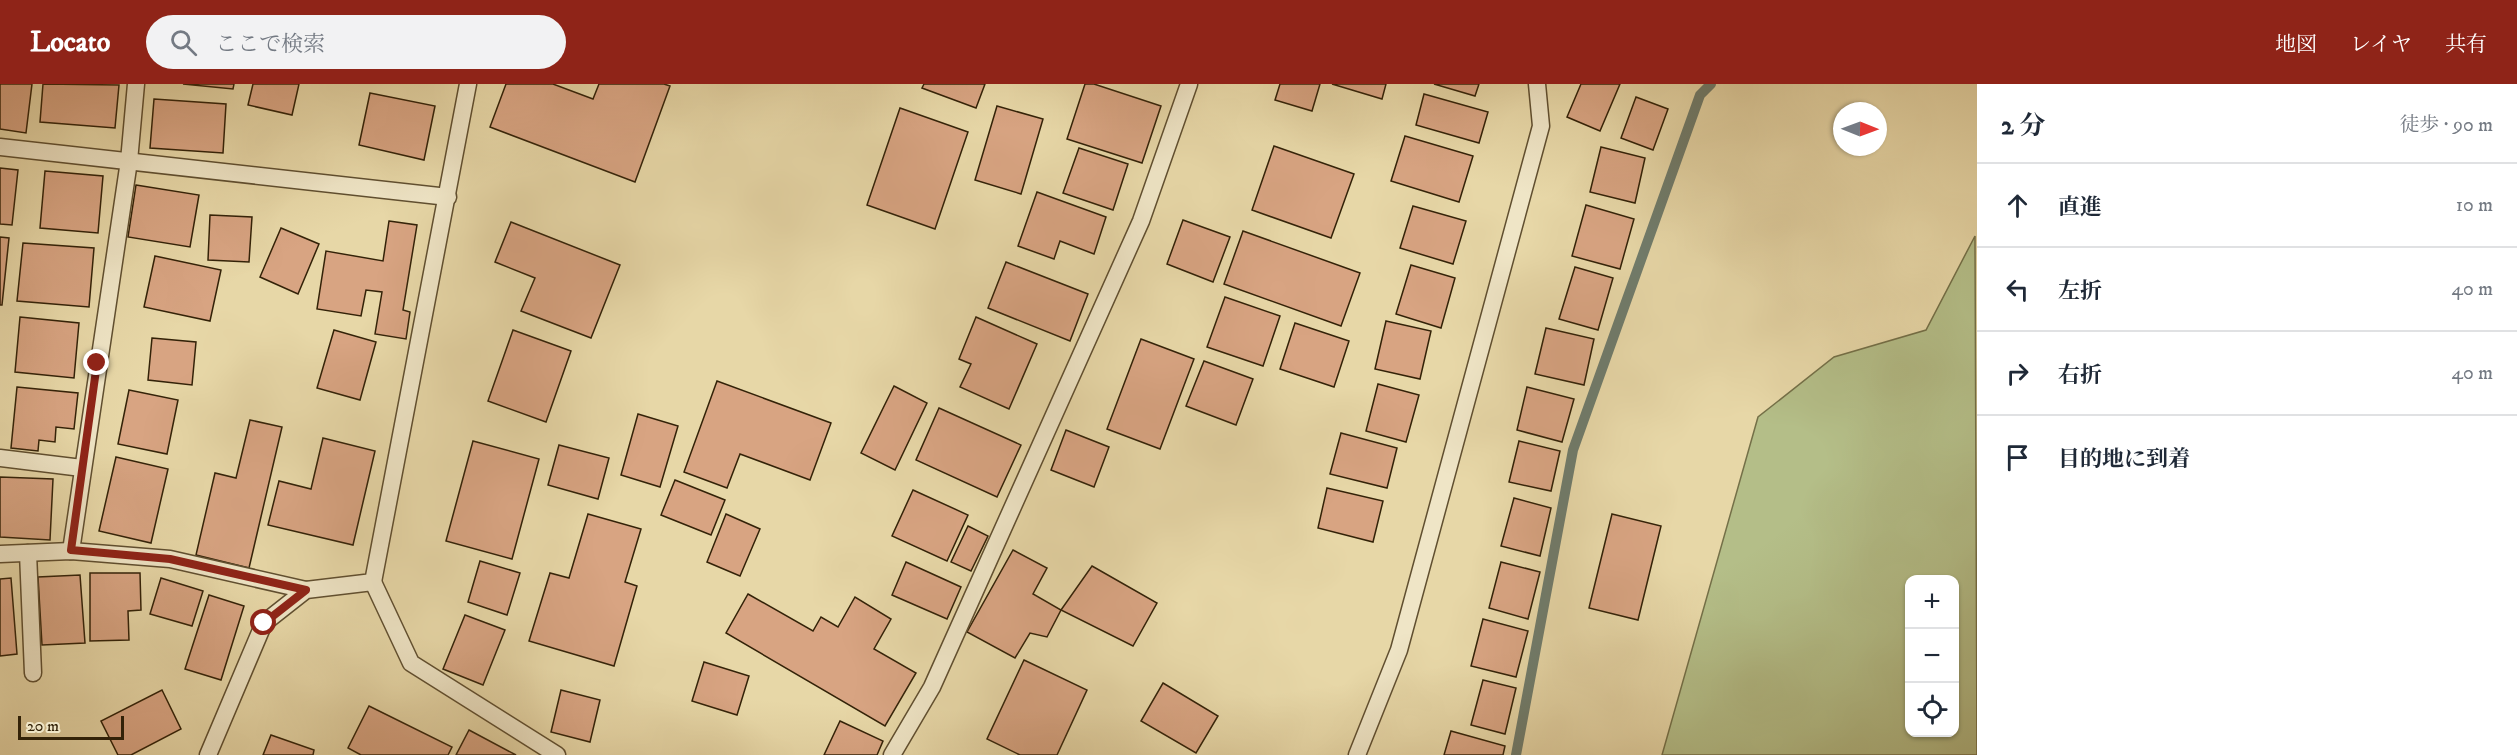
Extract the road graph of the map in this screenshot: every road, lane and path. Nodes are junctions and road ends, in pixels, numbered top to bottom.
1 (136, 84) edge
2 (468, 84) edge
3 (1189, 84) edge
4 (1537, 84) edge
5 (0, 147) edge
6 (129, 162) junction
7 (448, 197) junction
8 (0, 458) edge
9 (82, 468) junction
10 (71, 550) junction
11 (28, 553) junction
12 (0, 554) edge
13 (373, 582) junction
14 (306, 590) junction
15 (33, 673) dead end
16 (208, 755) edge
17 (556, 755) edge
18 (892, 755) edge
19 (1357, 755) edge

1 - 6 lane
2 - 7 lane
3 - 18 lane
4 - 19 lane
5 - 6 lane
6 - 7 lane
6 - 9 lane
7 - 13 lane
8 - 9 lane
9 - 10 lane
10 - 11 lane
10 - 14 lane
11 - 12 lane
11 - 15 lane
13 - 14 lane
13 - 17 lane
14 - 16 lane

